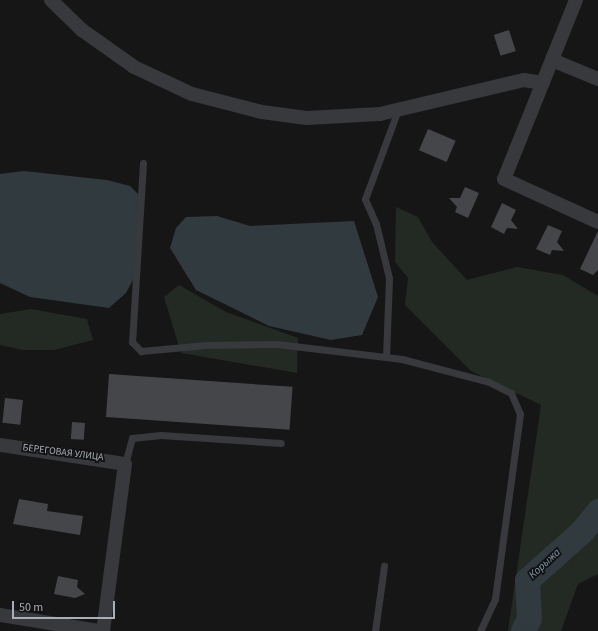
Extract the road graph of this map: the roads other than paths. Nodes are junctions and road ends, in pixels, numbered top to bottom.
1 (51, 0) edge
2 (576, 0) edge
3 (552, 60) junction
4 (598, 79) edge
5 (543, 83) junction
6 (398, 110) junction
7 (143, 163) dead end
8 (598, 222) edge
9 (386, 357) junction
10 (281, 443) dead end
11 (0, 445) edge
12 (125, 464) junction
13 (384, 566) dead end
14 (0, 615) edge
15 (99, 631) edge
16 (103, 631) edge
17 (375, 631) edge
18 (480, 631) edge

1 - 6 street
2 - 3 street
3 - 4 street
3 - 5 street
5 - 6 street
5 - 8 street
6 - 9 lane
7 - 9 lane
9 - 18 lane
10 - 12 lane
11 - 12 street, БЕРЕГОВАЯ УЛИЦА
12 - 16 street
13 - 17 lane
14 - 15 street

